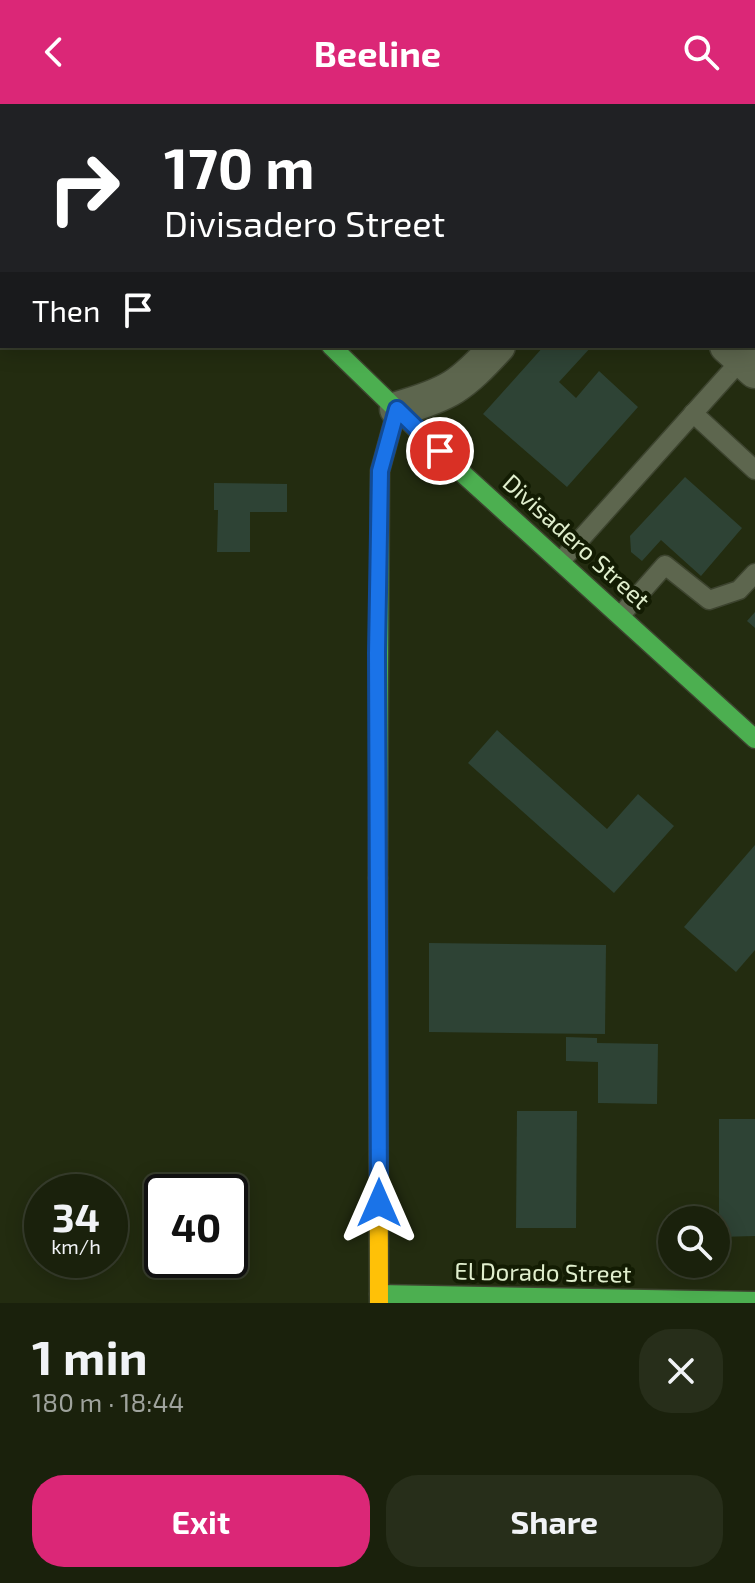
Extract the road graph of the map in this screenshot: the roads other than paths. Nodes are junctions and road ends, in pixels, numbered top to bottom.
1 (333, 348) edge
2 (496, 348) edge
3 (741, 359) edge
4 (385, 371) dead end
5 (397, 409) junction
6 (693, 413) junction
7 (755, 470) edge
8 (561, 561) junction
9 (755, 573) edge
10 (621, 615) junction
11 (755, 739) edge
12 (379, 1299) edge
13 (667, 1301) edge
14 (755, 1301) edge

1 - 5 street, Divisadero Street
2 - 5 street
3 - 6 lane
4 - 5 street
5 - 8 street, Divisadero Street
5 - 12 street
6 - 7 lane
6 - 8 lane
8 - 10 street, Divisadero Street
9 - 10 lane
10 - 11 street, Divisadero Street
12 - 13 street, El Dorado Street
13 - 14 street, El Dorado Street

